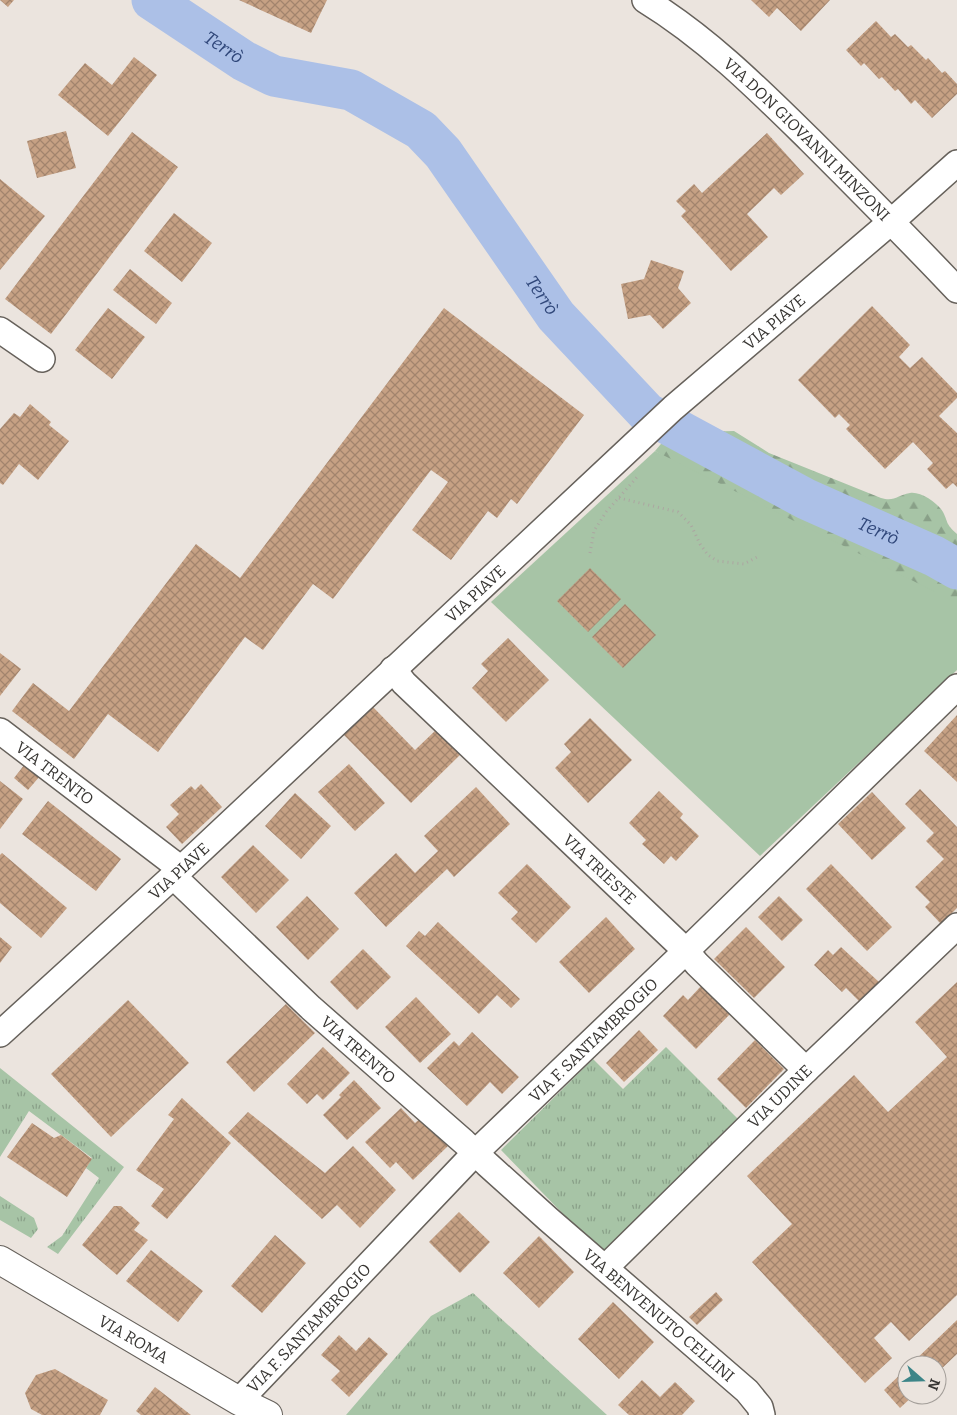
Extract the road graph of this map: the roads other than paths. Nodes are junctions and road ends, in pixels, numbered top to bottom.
1 (645, 0) edge
2 (957, 163) edge
3 (892, 221) junction
4 (957, 290) edge
5 (0, 330) edge
6 (42, 359) dead end
7 (392, 670) junction
8 (957, 687) edge
9 (0, 731) edge
10 (177, 873) junction
11 (957, 926) edge
12 (686, 951) junction
13 (0, 1034) edge
14 (806, 1070) junction
15 (475, 1153) junction
16 (548, 1219) joint
17 (0, 1260) edge
18 (605, 1268) junction
19 (239, 1401) junction
20 (268, 1415) edge
21 (762, 1415) edge

1 - 3 street, VIA DON GIOVANNI MINZONI
2 - 3 street, VIA PIAVE
3 - 4 street, VIA DON GIOVANNI MINZONI
3 - 7 street, VIA PIAVE
5 - 6 street
7 - 10 street, VIA PIAVE
7 - 12 street, VIA TRIESTE
8 - 12 street, VIA F. SANTAMBROGIO
9 - 10 street, VIA TRENTO
10 - 13 street, VIA PIAVE
10 - 15 street, VIA TRENTO
11 - 14 street, VIA UDINE
12 - 14 street, VIA TRIESTE
12 - 15 street, VIA F. SANTAMBROGIO
14 - 18 street, VIA UDINE
15 - 16 street, VIA TRENTO
15 - 19 street, VIA F. SANTAMBROGIO
16 - 18 street, VIA BENVENUTO CELLINI
17 - 19 street, VIA ROMA
18 - 21 street, VIA BENVENUTO CELLINI
19 - 20 street, VIA ROMA

